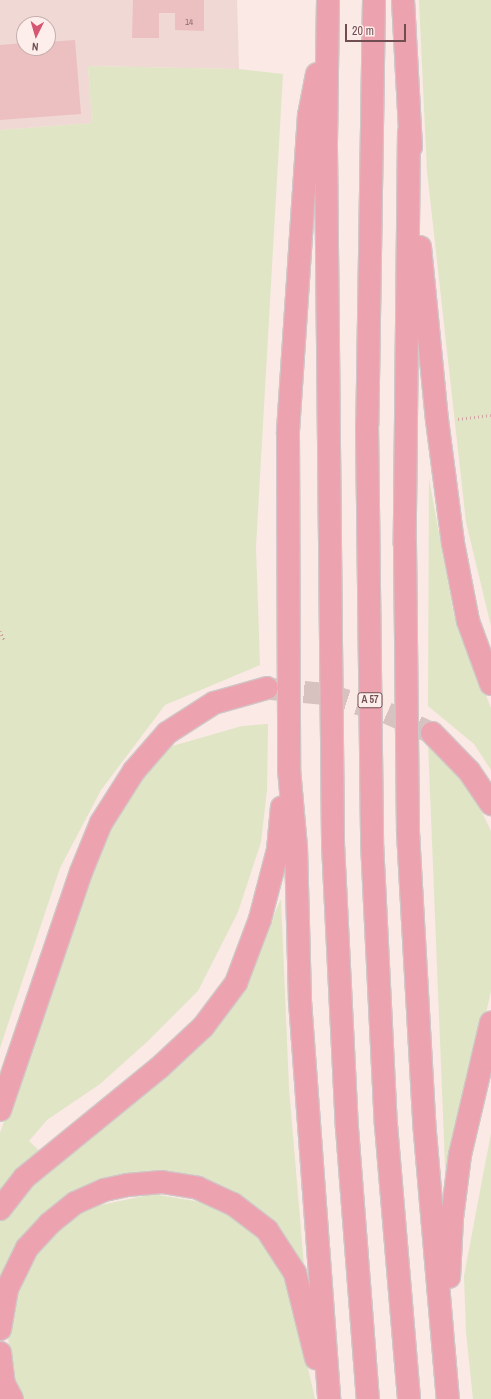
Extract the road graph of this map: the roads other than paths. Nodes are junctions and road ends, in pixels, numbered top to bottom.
1 (374, 0) edge
2 (403, 0) edge
3 (328, 10) edge
4 (409, 132) junction
5 (491, 684) edge
6 (267, 688) tunnel mouth
7 (432, 733) tunnel mouth
8 (290, 769) junction
9 (491, 804) edge
10 (491, 1022) edge
11 (0, 1110) edge
12 (0, 1209) edge
13 (0, 1329) edge
14 (0, 1353) edge
15 (448, 1397) edge
16 (12, 1399) edge
17 (326, 1399) edge
18 (329, 1399) edge
19 (368, 1399) edge
20 (409, 1399) edge

1 - 20 highway, A 57
2 - 4 highway
3 - 8 highway
3 - 19 highway
4 - 5 highway
4 - 15 highway
6 - 11 highway
7 - 9 highway
8 - 12 highway
8 - 18 highway
10 - 15 highway
13 - 17 highway
14 - 16 highway

